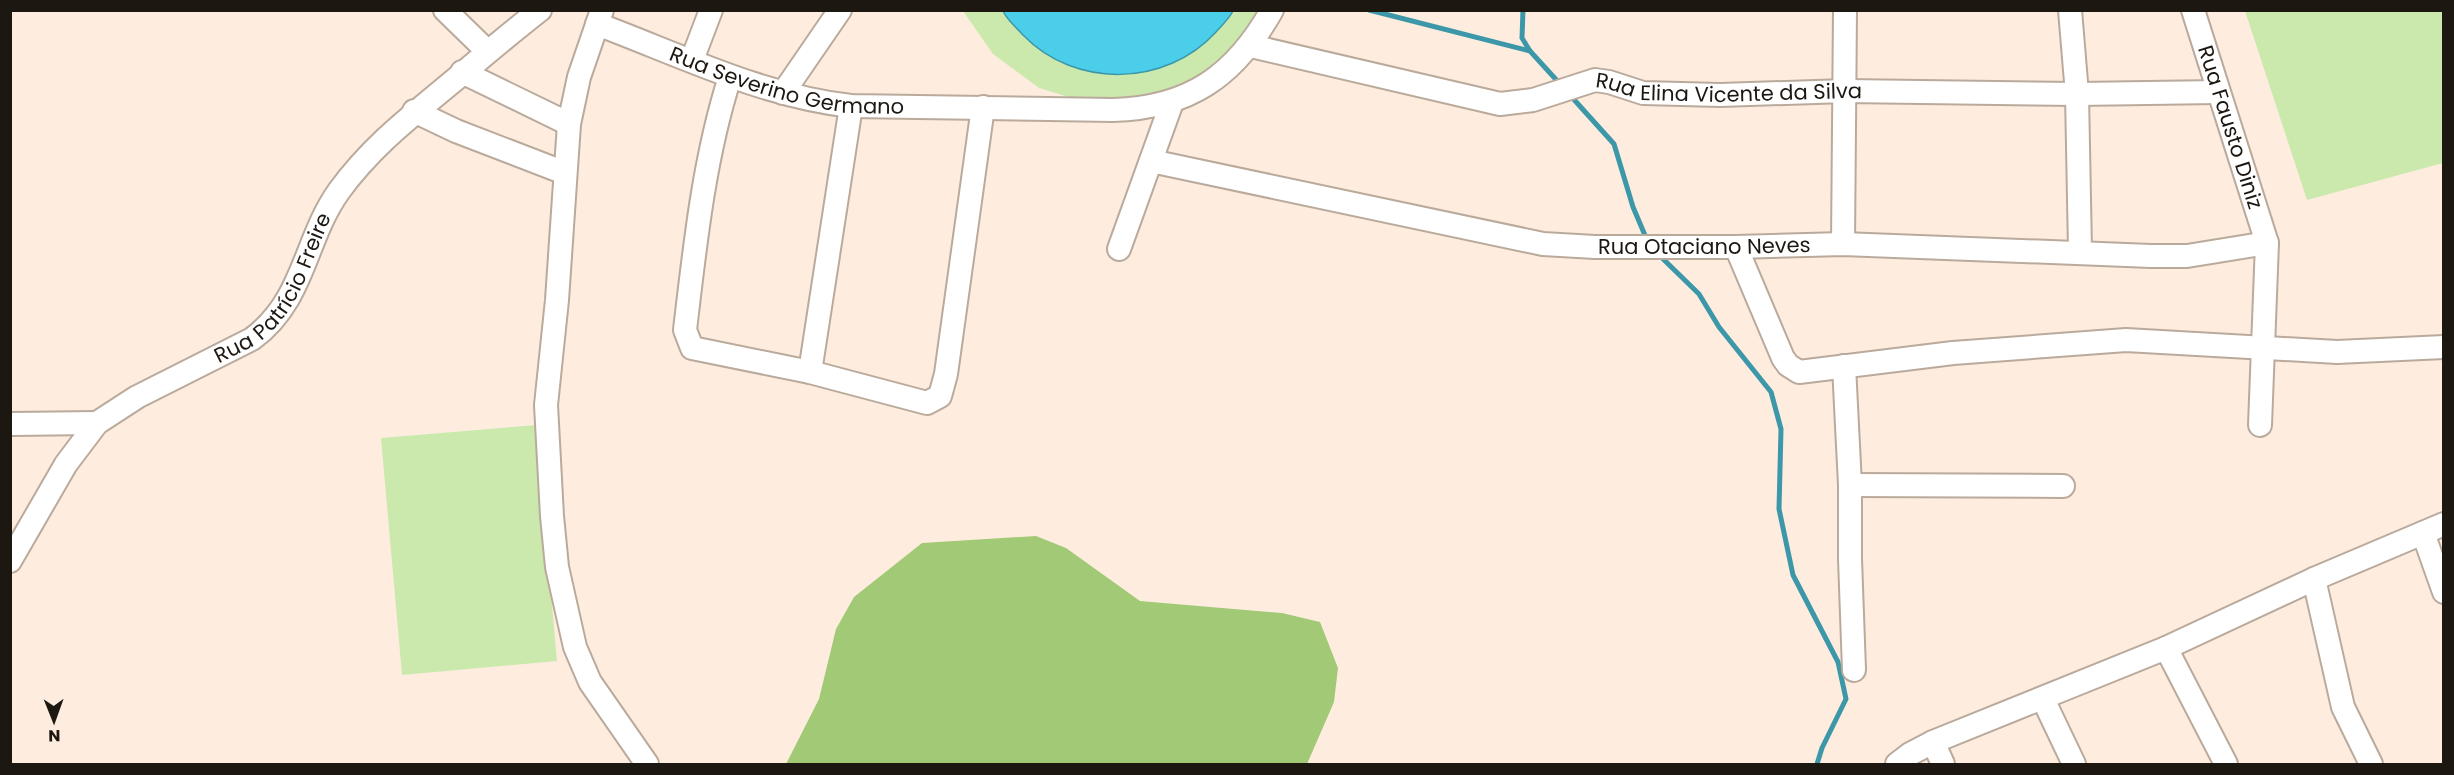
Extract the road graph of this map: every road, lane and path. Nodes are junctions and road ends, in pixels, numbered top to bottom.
1 (445, 10) edge
2 (540, 10) edge
3 (711, 10) edge
4 (840, 10) edge
5 (1272, 10) edge
6 (1845, 10) edge
7 (2070, 10) edge
8 (2193, 10) edge
9 (600, 17) edge
10 (1251, 46) junction
11 (487, 51) junction
12 (692, 60) junction
13 (462, 72) junction
14 (730, 76) junction
15 (1846, 91) junction
16 (2218, 92) junction
17 (783, 93) junction
18 (2077, 94) junction
19 (1172, 102) junction
20 (851, 106) junction
21 (982, 107) junction
22 (414, 111) junction
23 (569, 124) junction
24 (1151, 161) junction
25 (565, 173) junction
26 (2267, 243) junction
27 (1843, 244) junction
28 (1736, 247) junction
29 (1119, 249) dead end
30 (2080, 252) junction
31 (2444, 347) edge
32 (2264, 348) junction
33 (1844, 366) junction
34 (810, 372) junction
35 (97, 423) junction
36 (10, 424) edge
37 (2260, 425) dead end
38 (1850, 485) junction
39 (2063, 486) dead end
40 (2433, 529) edge
41 (11, 560) edge
42 (2314, 579) junction
43 (2444, 592) edge
44 (2166, 648) junction
45 (1854, 670) dead end
46 (2043, 699) junction
47 (1933, 742) junction
48 (647, 765) edge
49 (1897, 765) edge
50 (1943, 765) edge
51 (2074, 765) edge
52 (2226, 765) edge
53 (2371, 765) edge

1 - 11 street
2 - 11 street, Rua Patrício Freire
3 - 12 street
4 - 17 street
5 - 10 street, Rua Severino Germano
6 - 15 street
7 - 18 street
8 - 16 street, Rua Fausto Diniz
9 - 12 street, Rua Severino Germano
9 - 23 street
10 - 15 street, Rua Elina Vicente da Silva
10 - 19 street, Rua Severino Germano
11 - 13 street, Rua Patrício Freire
12 - 14 street, Rua Severino Germano
13 - 22 street, Rua Patrício Freire
13 - 23 street
14 - 17 street, Rua Severino Germano
14 - 34 street
15 - 18 street, Rua Elina Vicente da Silva
15 - 27 street
16 - 18 street, Rua Elina Vicente da Silva
16 - 26 street, Rua Fausto Diniz
17 - 20 street, Rua Severino Germano
18 - 30 street
19 - 21 street, Rua Severino Germano
19 - 24 street
20 - 21 street, Rua Severino Germano
20 - 34 street
21 - 34 street
22 - 25 street
22 - 35 street, Rua Patrício Freire
23 - 25 street
24 - 28 street, Rua Otaciano Neves
24 - 29 street
25 - 48 street
26 - 30 street, Rua Otaciano Neves
26 - 32 street, Rua Fausto Diniz
27 - 28 street, Rua Otaciano Neves
27 - 30 street, Rua Otaciano Neves
28 - 33 street
31 - 32 street
32 - 33 street
32 - 37 street, Rua Fausto Diniz
33 - 38 street
35 - 36 street
35 - 41 street
38 - 39 street
38 - 45 street
40 - 42 street
40 - 43 street
42 - 44 street
42 - 53 street
44 - 46 street
44 - 52 street
46 - 47 street
46 - 51 street
47 - 49 street
47 - 50 street

